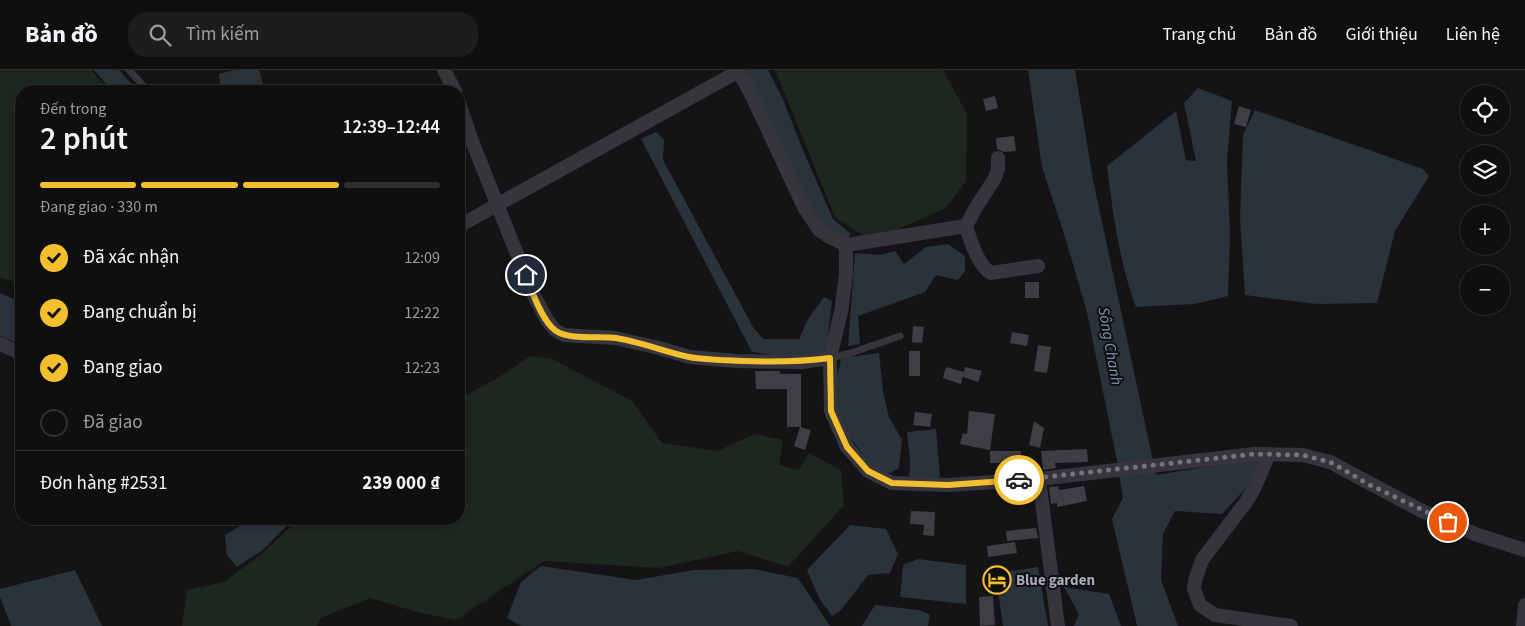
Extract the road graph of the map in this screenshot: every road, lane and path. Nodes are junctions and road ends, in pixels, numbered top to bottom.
1 (129, 70) edge
2 (444, 70) edge
3 (738, 71) edge
4 (143, 85) edge
5 (452, 85) edge
6 (465, 121) edge
7 (998, 158) dead end
8 (499, 206) junction
9 (465, 223) edge
10 (966, 226) junction
11 (846, 246) junction
12 (1038, 266) dead end
13 (900, 336) dead end
14 (0, 344) edge
15 (15, 350) edge
16 (830, 358) junction
17 (1269, 454) junction
18 (1039, 479) junction
19 (1525, 550) edge
20 (1525, 605) edge
21 (1058, 626) edge
22 (1291, 626) edge
23 (1523, 626) edge

1 - 4 lane
2 - 5 street
3 - 8 street
3 - 11 street
6 - 8 street
7 - 10 street
8 - 9 street
8 - 16 street
10 - 11 street
10 - 12 street
11 - 16 street
13 - 16 lane
14 - 15 street
16 - 18 street
17 - 18 street
17 - 19 street
17 - 22 street
18 - 21 street
20 - 23 street

